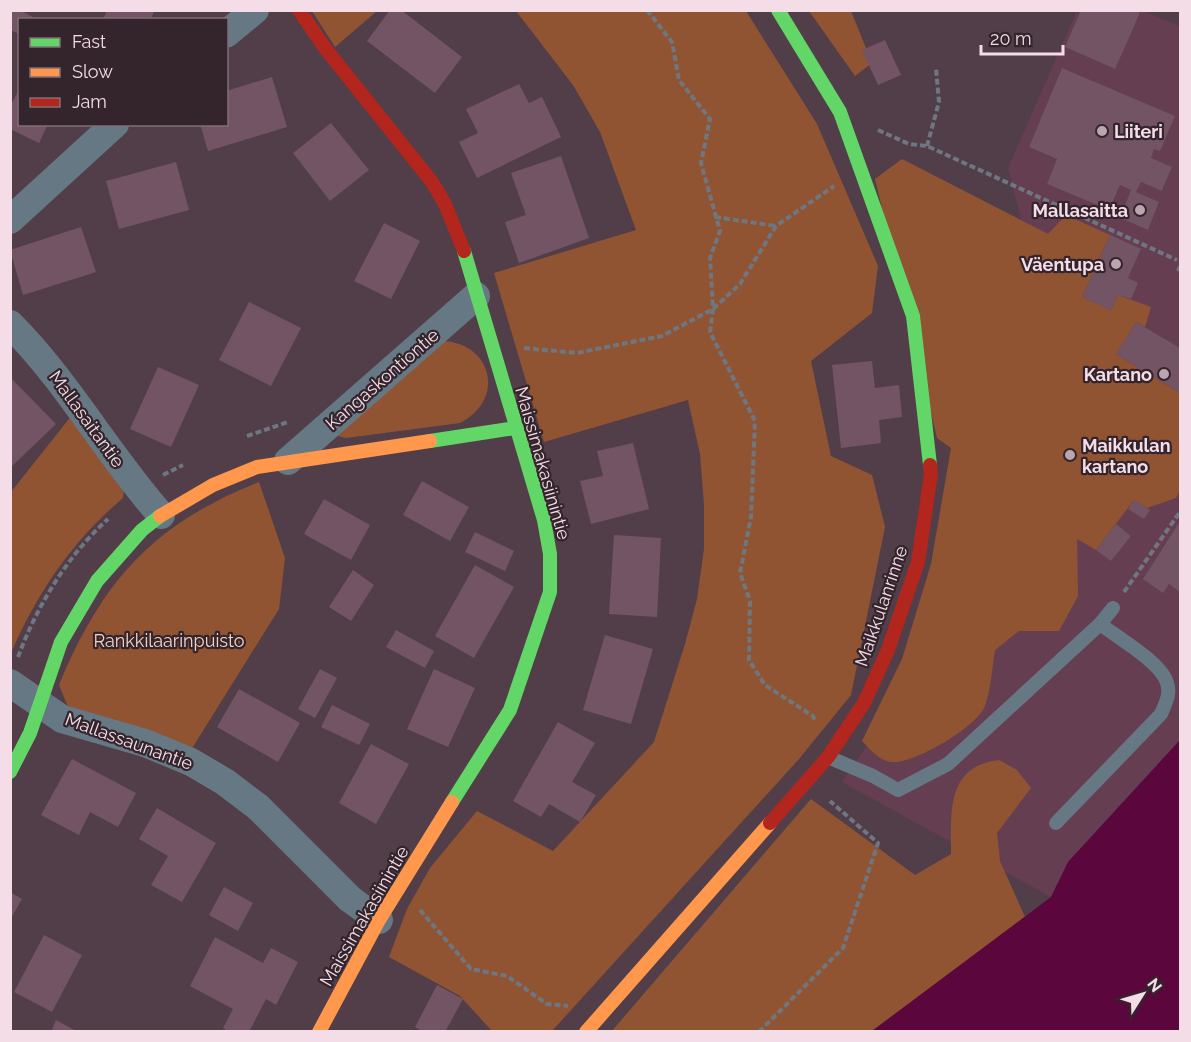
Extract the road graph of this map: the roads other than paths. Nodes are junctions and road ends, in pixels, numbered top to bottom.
1 (255, 10) edge
2 (299, 10) edge
3 (778, 10) edge
4 (228, 32) edge
5 (113, 126) edge
6 (10, 219) edge
7 (476, 296) junction
8 (10, 324) edge
9 (515, 428) junction
10 (288, 461) junction
11 (161, 515) junction
12 (1113, 608) road end
13 (1100, 624) junction
14 (10, 683) edge
15 (39, 701) junction
16 (828, 757) junction
17 (10, 772) edge
18 (1056, 823) dead end
19 (379, 920) junction
20 (319, 1032) edge
21 (586, 1032) edge

1 - 4 street
2 - 7 street, Maissimakasiinintie
3 - 16 street, Maikkulanrinne
5 - 6 street
7 - 9 street, Maissimakasiinintie
7 - 10 street, Kangaskontiontie
8 - 11 street, Mallasaitantie
9 - 10 street, Kangaskontiontie
9 - 19 street, Maissimakasiinintie
10 - 11 street, Kangaskontiontie
11 - 15 street, Kangaskontiontie
12 - 13 lane
13 - 16 lane
13 - 18 lane
14 - 15 street, Mallassaunantie
15 - 17 street, Kangaskontiontie
15 - 19 street, Mallassaunantie
16 - 21 street, Maikkulanrinne
19 - 20 street, Maissimakasiinintie

